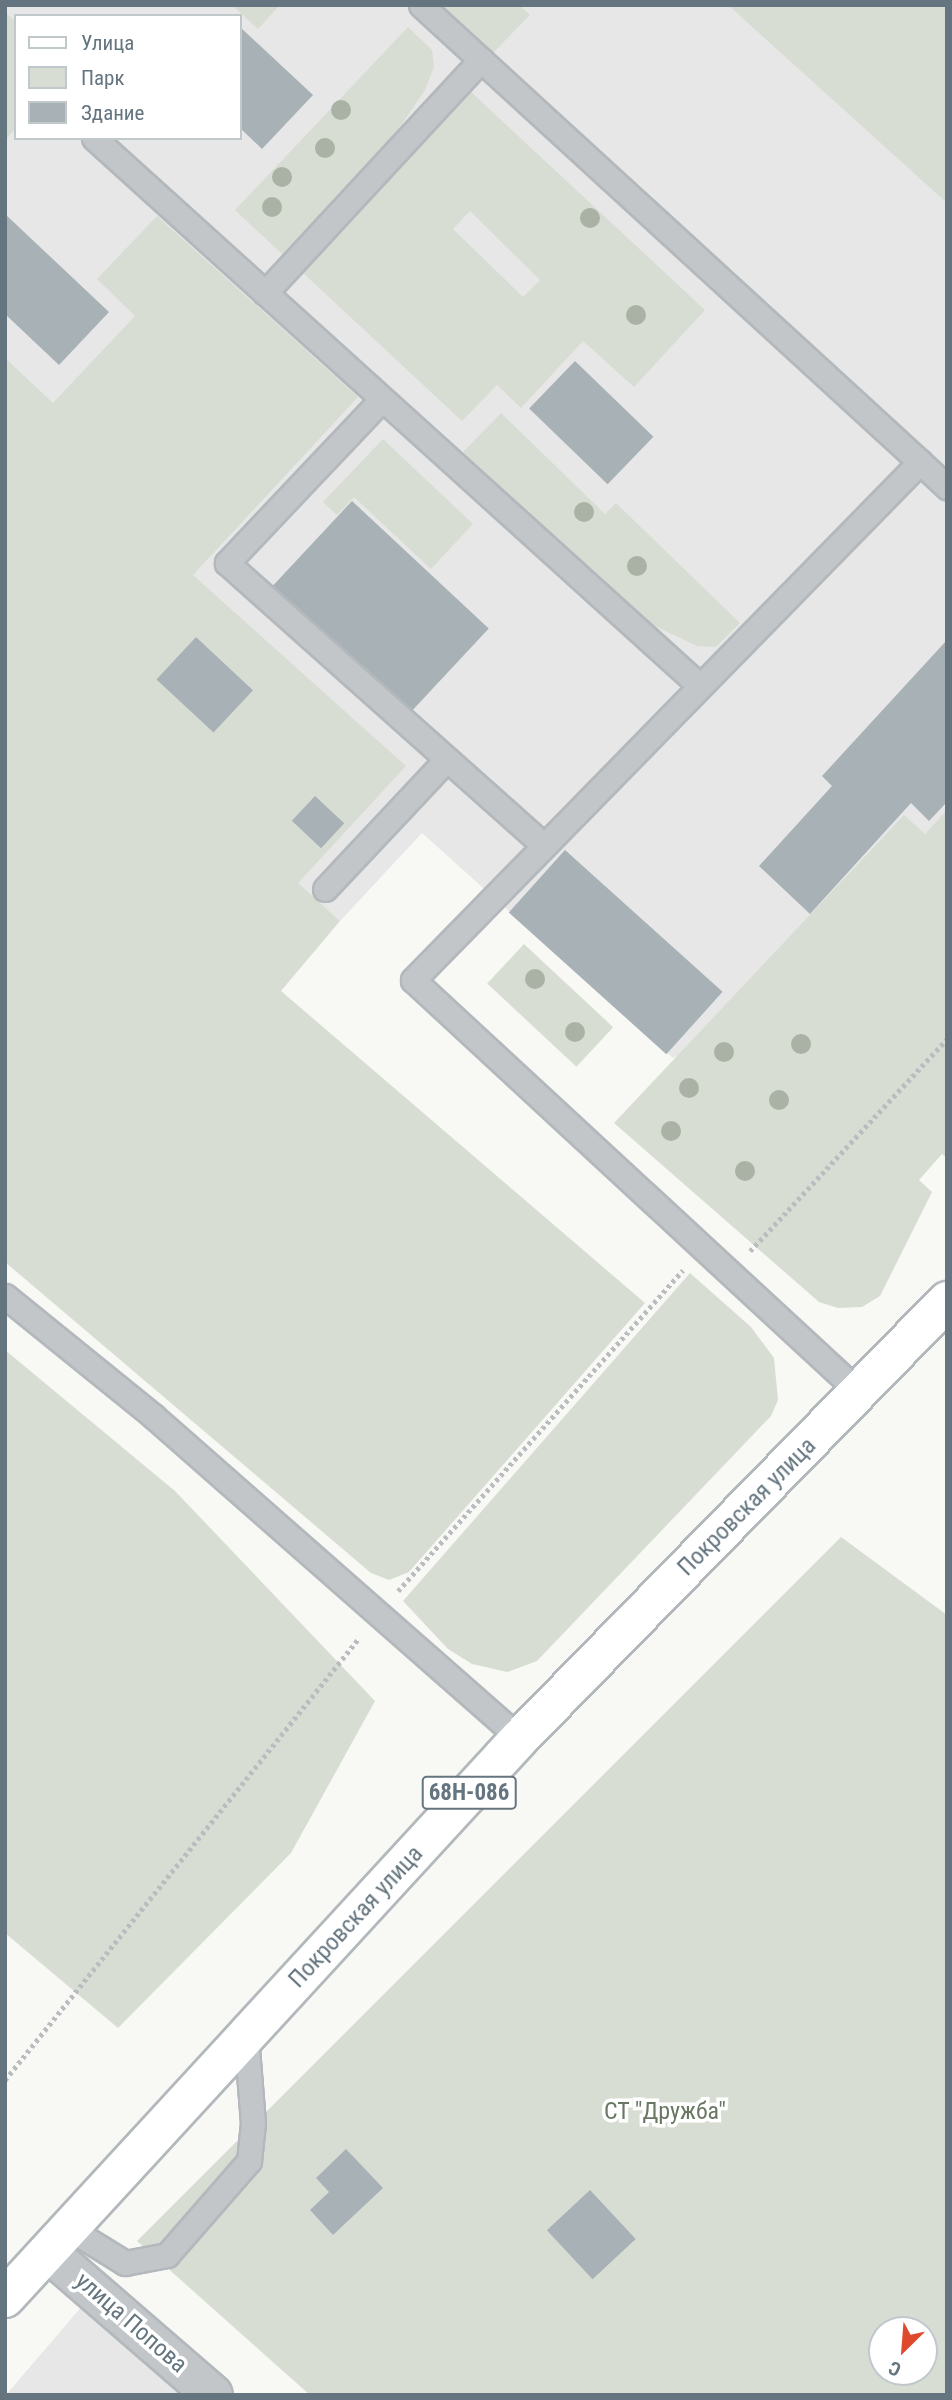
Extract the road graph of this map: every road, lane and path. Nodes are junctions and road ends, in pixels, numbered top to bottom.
1 (421, 5) edge
2 (481, 60) junction
3 (96, 140) edge
4 (265, 293) junction
5 (382, 399) junction
6 (920, 462) junction
7 (947, 487) edge
8 (699, 685) junction
9 (447, 759) junction
10 (542, 844) junction
11 (325, 889) dead end
12 (947, 1039) edge
13 (703, 1248) junction
14 (730, 1273) junction
15 (5, 1296) edge
16 (947, 1301) edge
17 (860, 1393) junction
18 (377, 1614) junction
19 (520, 1738) junction
20 (246, 2036) junction
21 (5, 2080) edge
22 (59, 2240) junction
23 (5, 2298) edge
24 (214, 2395) edge

1 - 2 lane
2 - 4 lane
2 - 6 lane
3 - 4 lane
4 - 5 lane
5 - 8 lane
5 - 9 lane
6 - 7 lane
6 - 8 lane
8 - 10 lane
9 - 10 lane
9 - 11 lane
10 - 13 lane
12 - 14 path
13 - 14 lane
13 - 18 path
14 - 17 lane
15 - 18 lane
16 - 17 main road, Покровская улица / 68Н-086
17 - 19 main road, Покровская улица / 68Н-086
18 - 19 lane
18 - 21 path
19 - 20 main road, Покровская улица / 68Н-086
20 - 22 main road, Покровская улица / 68Н-086
20 - 22 lane
22 - 23 main road, Покровская улица / 68Н-086
22 - 24 street, улица Попова

